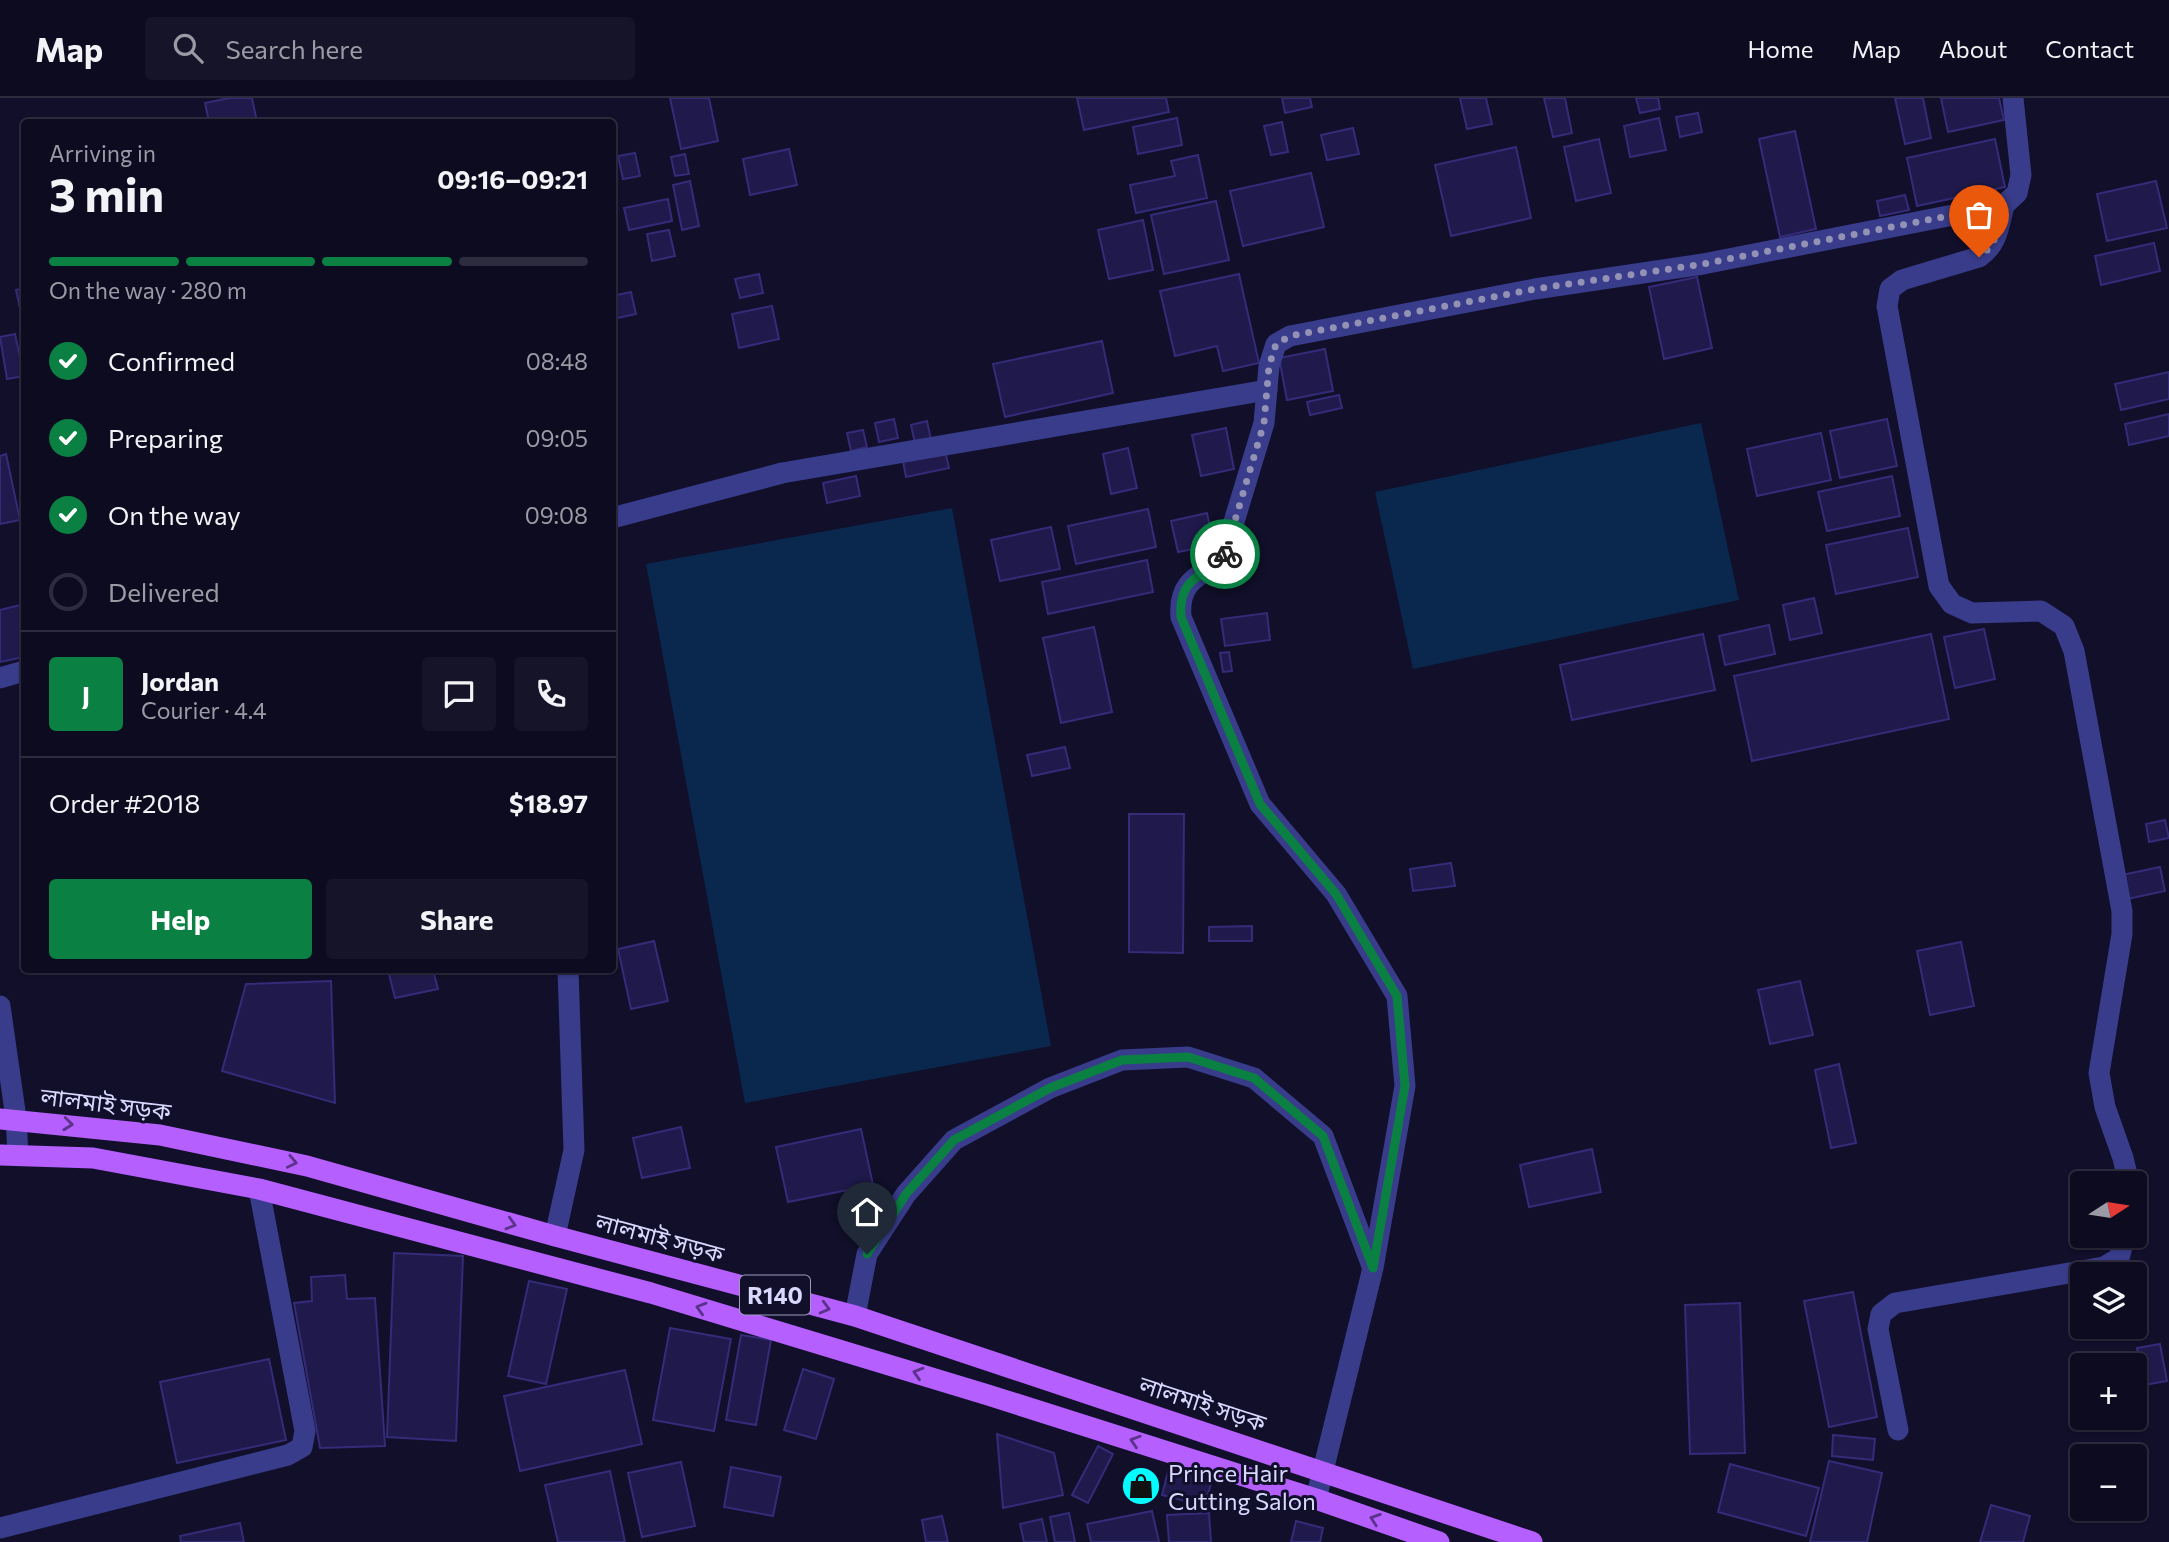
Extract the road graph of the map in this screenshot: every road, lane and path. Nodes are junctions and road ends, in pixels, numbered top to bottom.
1 (2012, 98) edge
2 (2004, 205) junction
3 (1267, 390) junction
4 (616, 517) edge
5 (21, 672) edge
6 (0, 678) edge
7 (568, 973) edge
8 (0, 1006) edge
9 (8, 1119) edge
10 (9, 1155) edge
11 (2126, 1171) edge
12 (258, 1189) junction
13 (555, 1236) junction
14 (2122, 1248) edge
15 (1373, 1268) junction
16 (855, 1316) junction
17 (1898, 1430) dead end
18 (1324, 1471) junction
19 (1316, 1499) junction
20 (0, 1528) edge
21 (1440, 1542) edge
22 (1532, 1542) edge

1 - 2 street
2 - 3 street
2 - 11 street
3 - 4 street
3 - 15 street
5 - 6 street
7 - 13 street
8 - 9 street
9 - 10 street
9 -> 13 main road, লালমাই সড়ক / R140
10 - 12 main road, R140
19 -> 12 main road, R140
12 - 20 street
13 -> 16 main road, লালমাই সড়ক / R140
14 - 17 street
15 - 16 street
15 - 18 street
16 - 18 main road, লালমাই সড়ক / R140
18 - 19 street
18 - 22 main road, লালমাই সড়ক / R140
21 -> 19 main road, R140

